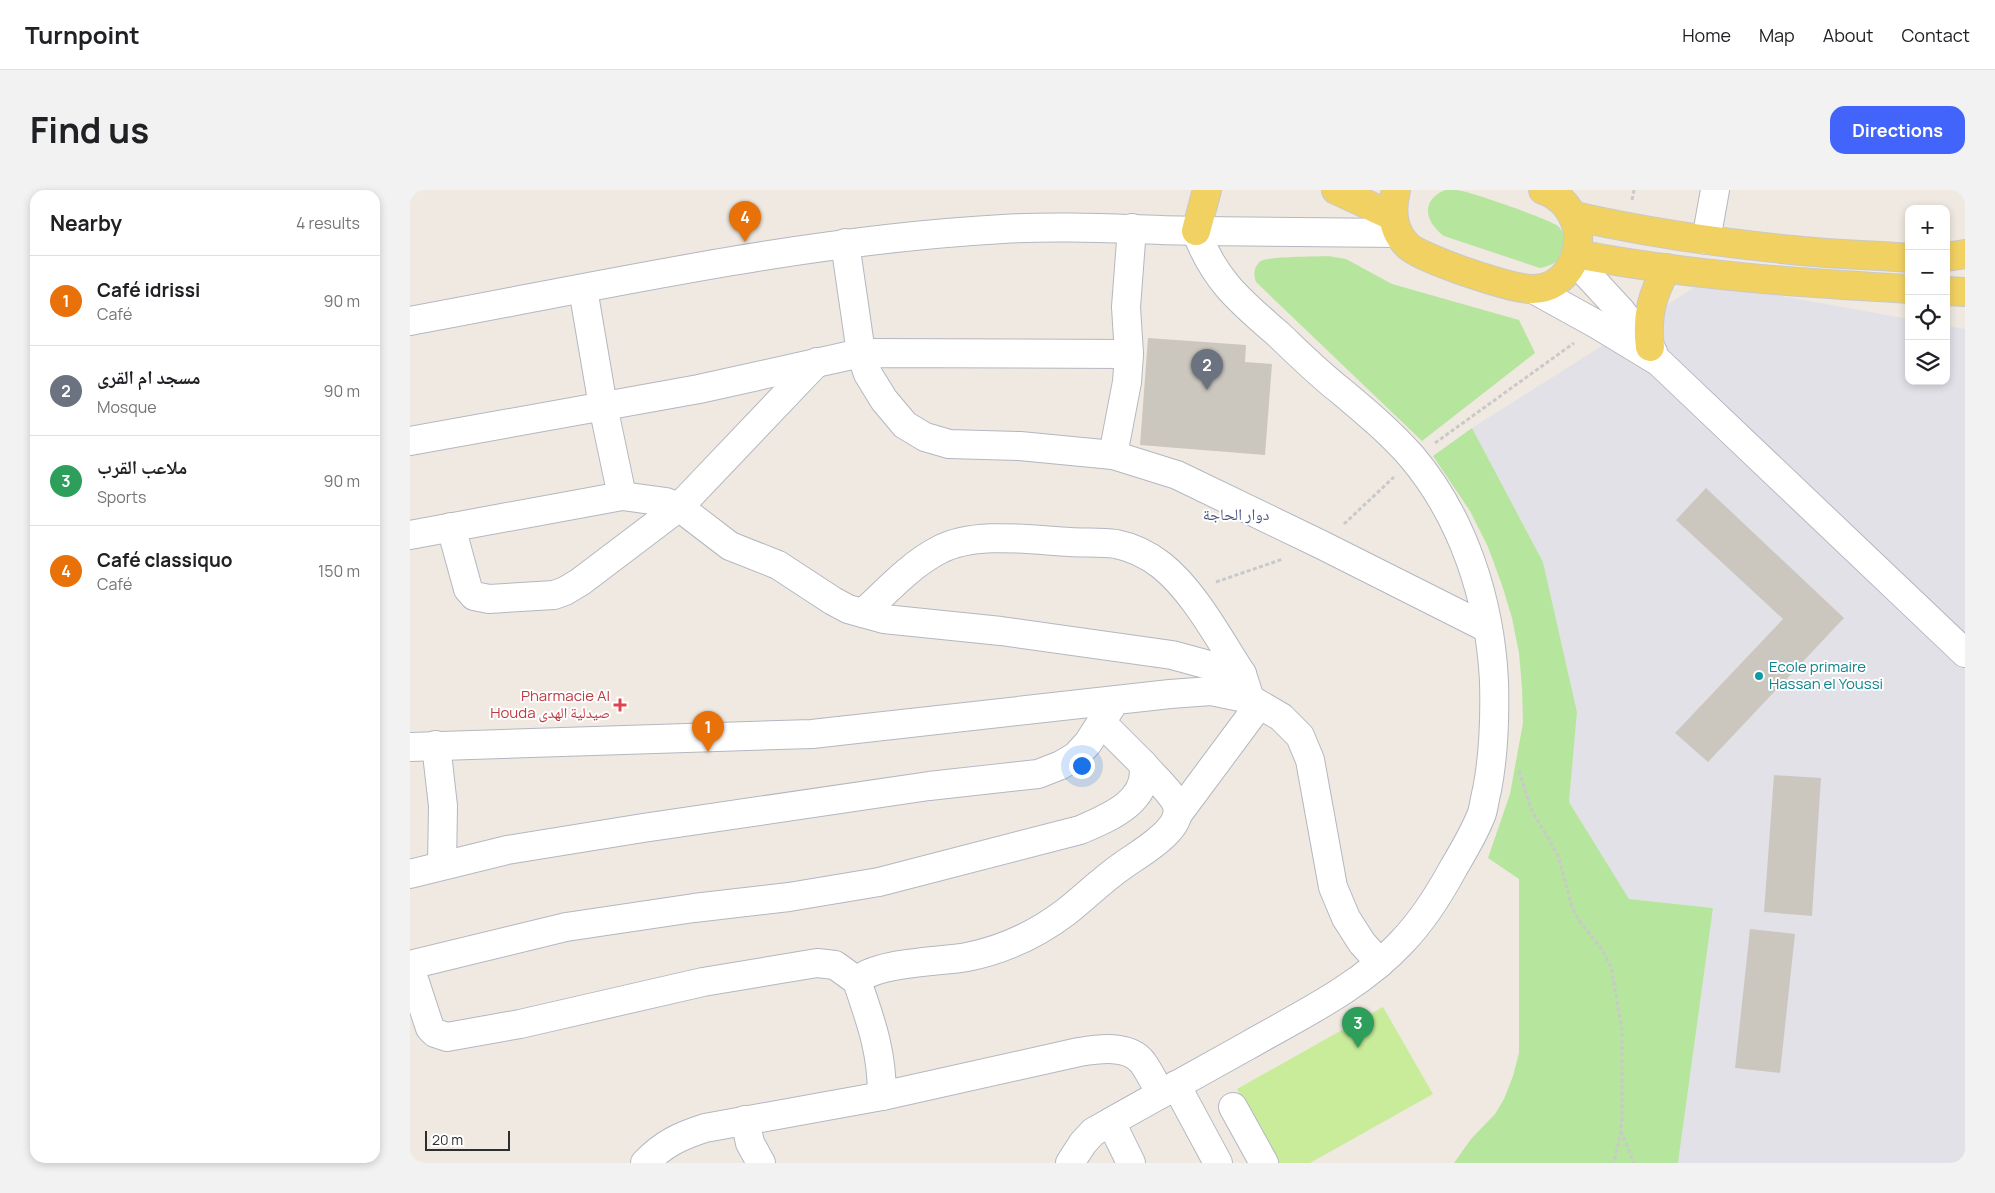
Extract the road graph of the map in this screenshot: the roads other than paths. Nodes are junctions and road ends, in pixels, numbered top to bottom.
1 (1207, 190) edge
2 (1336, 190) edge
3 (1543, 190) edge
4 (1715, 190) edge
5 (1395, 213) edge
6 (1574, 216) junction
7 (1132, 228) junction
8 (1196, 231) junction
9 (1706, 240) junction
10 (845, 243) junction
11 (1965, 254) edge
12 (1950, 256) edge
13 (1575, 257) junction
14 (1905, 258) edge
15 (1667, 268) junction
16 (583, 289) junction
17 (1533, 289) junction
18 (1905, 289) edge
19 (1950, 291) edge
20 (1965, 292) edge
21 (410, 321) edge
22 (861, 353) junction
23 (1129, 354) junction
24 (1654, 354) junction
25 (816, 362) junction
26 (604, 406) junction
27 (410, 441) edge
28 (1113, 455) junction
29 (622, 496) junction
30 (679, 507) junction
31 (452, 527) junction
32 (410, 535) edge
33 (863, 613) junction
34 (1488, 628) junction
35 (1965, 653) edge
36 (1250, 693) junction
37 (1108, 711) junction
38 (423, 746) edge
39 (1143, 764) junction
40 (1178, 814) junction
41 (442, 865) junction
42 (410, 874) edge
43 (1380, 963) junction
44 (410, 966) edge
45 (857, 981) junction
46 (1169, 1090) junction
47 (882, 1096) junction
48 (1233, 1107) dead end
49 (1112, 1122) junction
50 (747, 1147) edge
51 (1259, 1154) edge
52 (1121, 1158) edge
53 (645, 1163) edge
54 (1070, 1163) edge
55 (1218, 1163) edge
56 (1222, 1163) edge

1 - 8 main road
2 - 5 main road
3 - 6 main road
4 - 9 street
5 - 8 street
5 - 17 main road
6 - 9 main road
6 - 13 main road
7 - 8 street
7 - 10 street
7 - 23 street
8 - 34 street
9 - 14 main road
10 - 16 street
10 - 22 street
11 - 12 main road
13 - 15 main road
13 - 17 main road
13 - 24 street
15 - 18 main road
15 - 24 main road
16 - 21 street
16 - 26 street
17 - 24 street
19 - 20 main road
22 - 23 street
22 - 25 street
22 - 28 street
23 - 28 street
24 - 35 street
25 - 26 street
25 - 30 street
26 - 27 street
26 - 29 street
28 - 34 street
29 - 30 street
29 - 31 street
30 - 31 street
30 - 33 street
31 - 32 street
33 - 36 street
33 - 36 street
34 - 43 street
36 - 37 street
36 - 40 street
36 - 43 street
37 - 38 street
37 - 39 street
37 - 41 street
38 - 41 street
39 - 40 street
39 - 44 street
40 - 45 street
41 - 42 street
43 - 46 street
44 - 45 street
45 - 47 street
46 - 47 street
46 - 49 street
46 - 55 street
47 - 50 street
48 - 51 street
49 - 52 street
49 - 54 street
50 - 53 street
51 - 56 street

